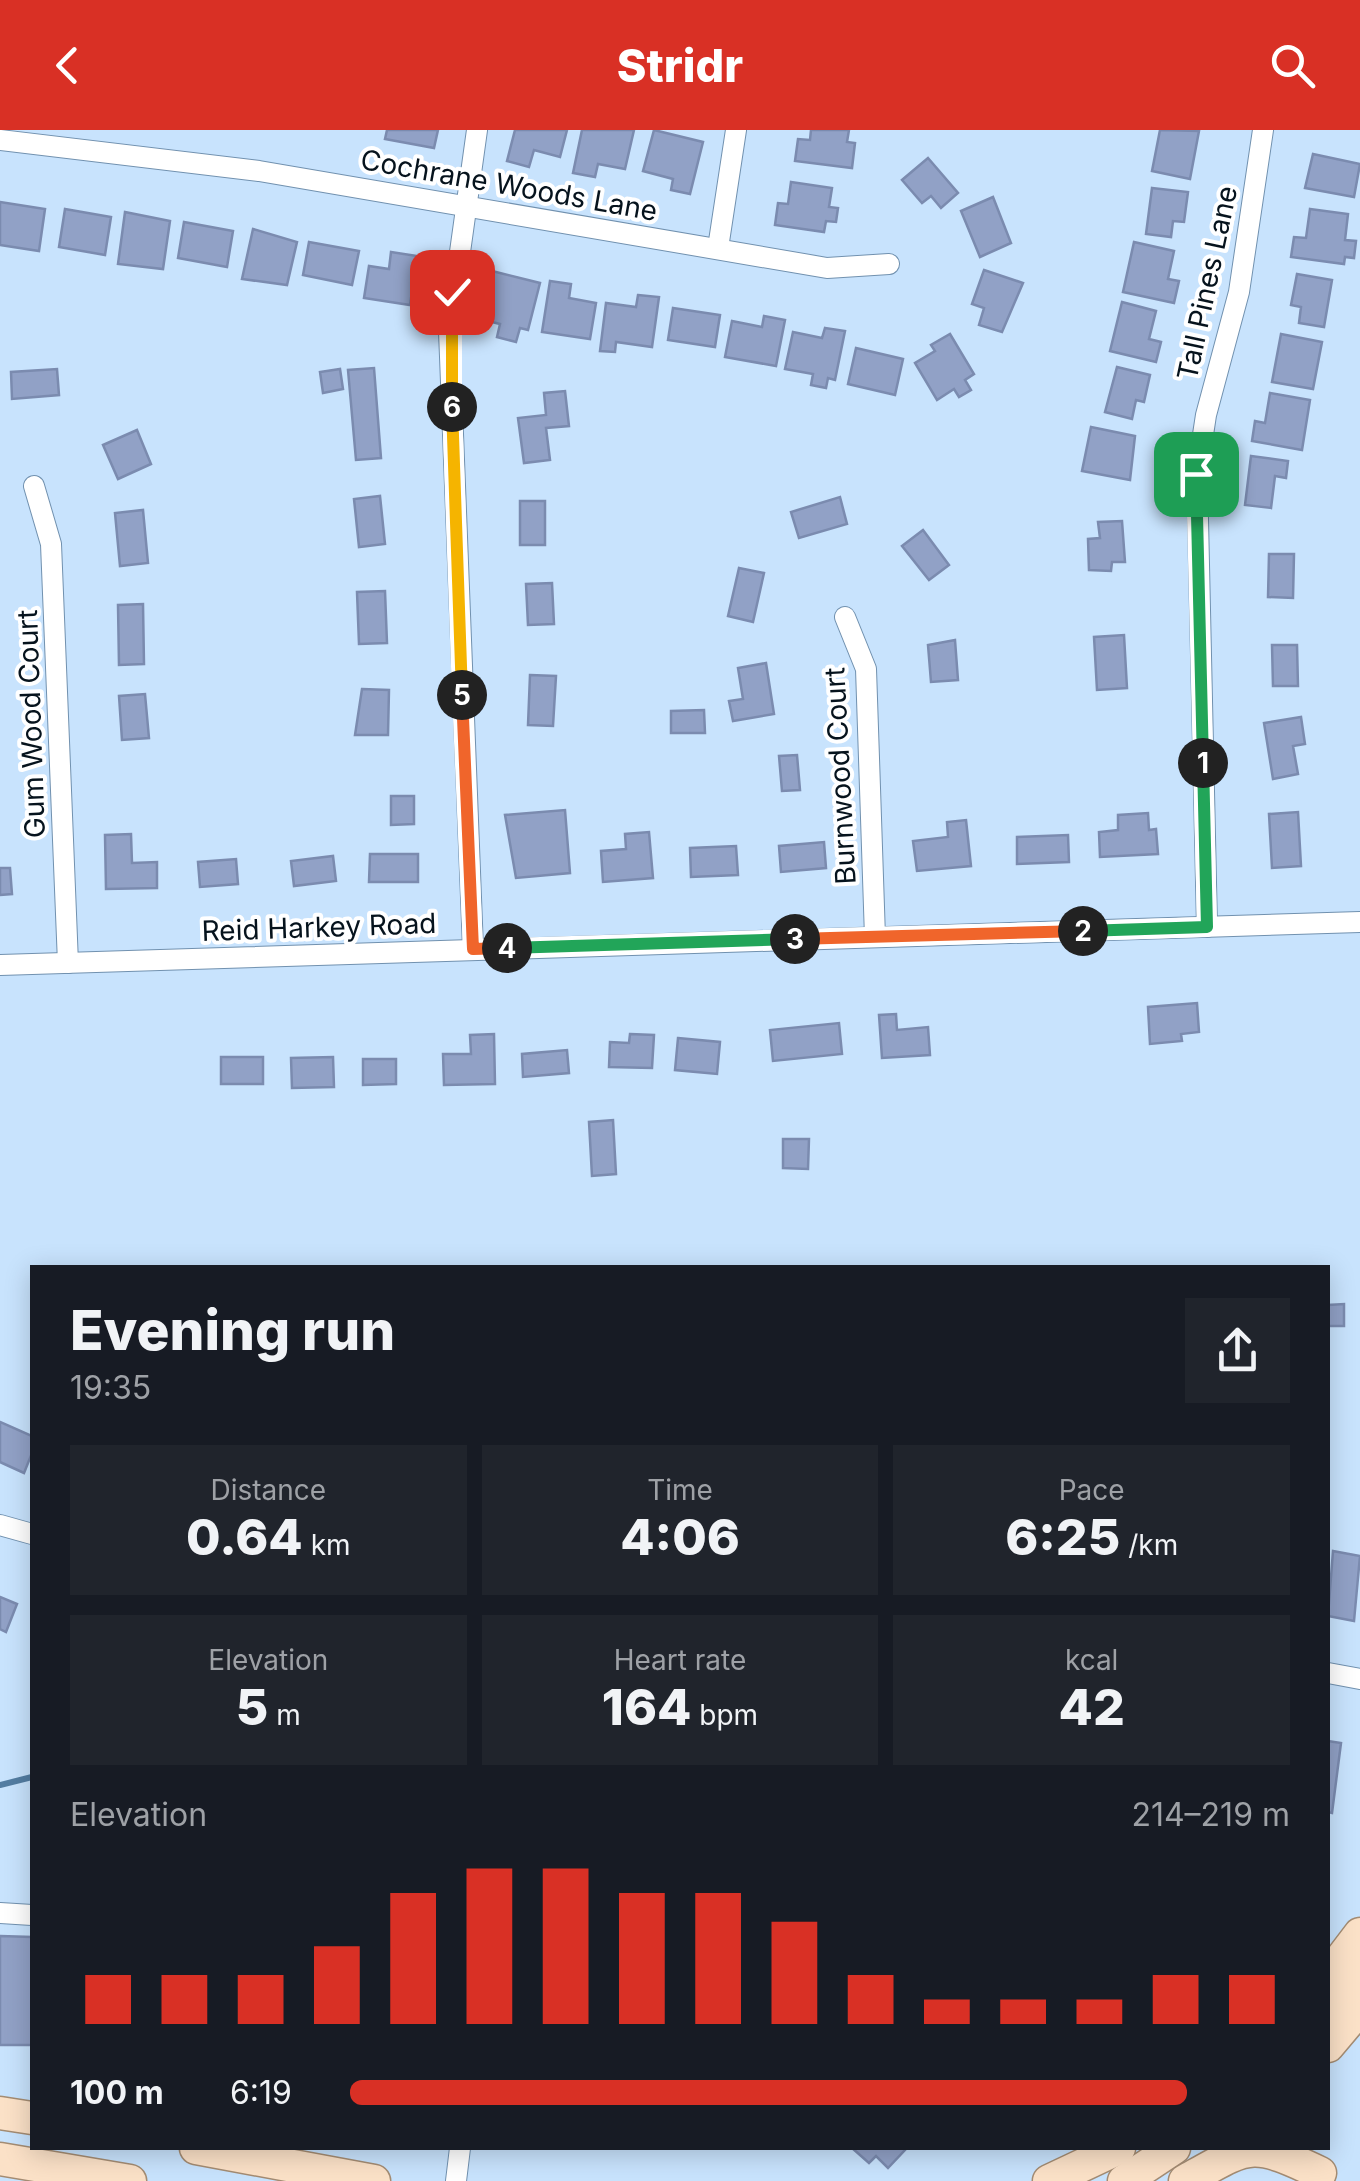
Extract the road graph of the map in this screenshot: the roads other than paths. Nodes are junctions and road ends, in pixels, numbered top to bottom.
1 (477, 130) edge
2 (736, 130) edge
3 (1263, 130) edge
4 (0, 140) edge
5 (465, 206) junction
6 (718, 248) junction
7 (889, 264) dead end
8 (34, 486) dead end
9 (846, 616) dead end
10 (1360, 922) edge
11 (1207, 927) junction
12 (875, 937) junction
13 (473, 949) junction
14 (68, 963) junction
15 (0, 966) edge
16 (0, 1526) edge
17 (30, 1534) edge
18 (1330, 1674) edge
19 (1360, 1679) edge
20 (0, 1912) edge
21 (30, 1915) edge
22 (1360, 1934) edge
23 (1360, 1972) edge
24 (1330, 1973) edge
25 (1360, 2008) edge
26 (1330, 2010) edge
27 (1330, 2044) edge
28 (0, 2114) edge
29 (30, 2118) edge
30 (207, 2150) edge
31 (460, 2150) edge
32 (1115, 2150) edge
33 (1171, 2150) edge
34 (1207, 2150) edge
35 (1241, 2150) edge
36 (1267, 2150) edge
37 (0, 2160) edge
38 (1320, 2172) dead end
39 (130, 2181) edge
40 (374, 2181) edge
41 (456, 2181) edge
42 (1048, 2181) edge
43 (1124, 2181) edge
44 (1156, 2181) edge
45 (1186, 2181) edge

1 - 5 street
2 - 6 street
3 - 11 street, Tall Pines Lane
4 - 5 street, Cochrane Woods Lane
5 - 6 street, Cochrane Woods Lane
5 - 13 street
6 - 7 street, Cochrane Woods Lane
8 - 14 street, Gum Wood Court
9 - 12 street, Burnwood Court
10 - 11 street, Reid Harkey Road
11 - 12 street, Reid Harkey Road
12 - 13 street, Reid Harkey Road
13 - 14 street, Reid Harkey Road
14 - 15 street, Reid Harkey Road
16 - 17 street
18 - 19 street
20 - 21 street
22 - 24 main road
23 - 26 main road
25 - 27 main road
28 - 29 main road
30 - 40 main road
31 - 41 street
32 - 42 main road
33 - 43 main road
34 - 44 main road
35 - 45 main road
36 - 38 main road
37 - 39 main road

